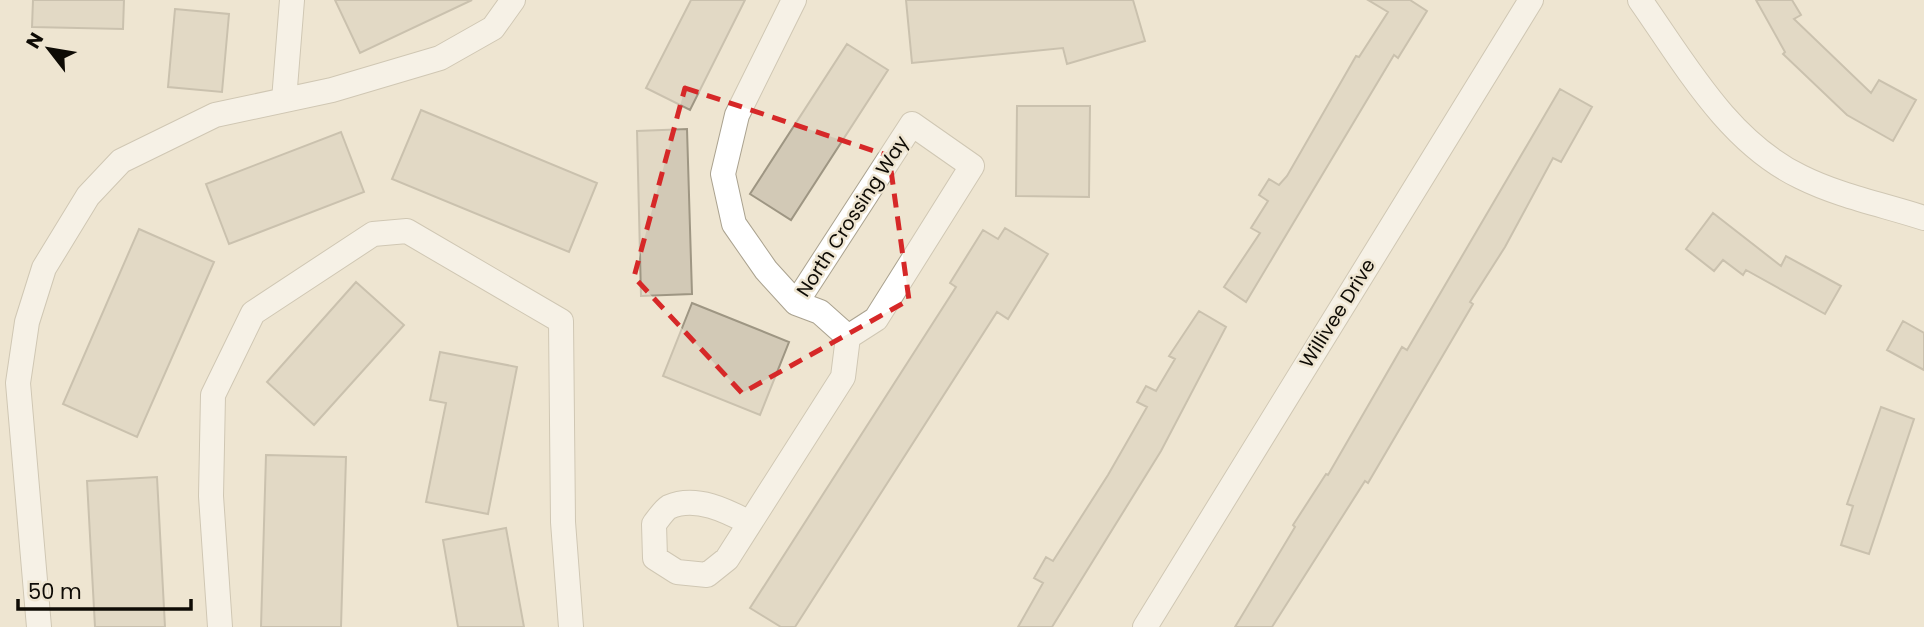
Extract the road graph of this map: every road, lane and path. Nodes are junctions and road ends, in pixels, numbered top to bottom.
1 (292, 0) edge
2 (513, 0) edge
3 (794, 0) edge
4 (1531, 0) edge
5 (1640, 0) edge
6 (284, 100) junction
7 (1924, 218) edge
8 (796, 303) junction
9 (848, 337) junction
10 (750, 523) dead end
11 (39, 627) edge
12 (220, 627) edge
13 (571, 627) edge
14 (1145, 627) edge

1 - 6 street
2 - 6 street
3 - 8 street, North Crossing Way
4 - 14 street, Willivee Drive
5 - 7 street
6 - 11 street
8 - 9 street, North Crossing Way
8 - 9 street, North Crossing Way
9 - 10 street
12 - 13 street

